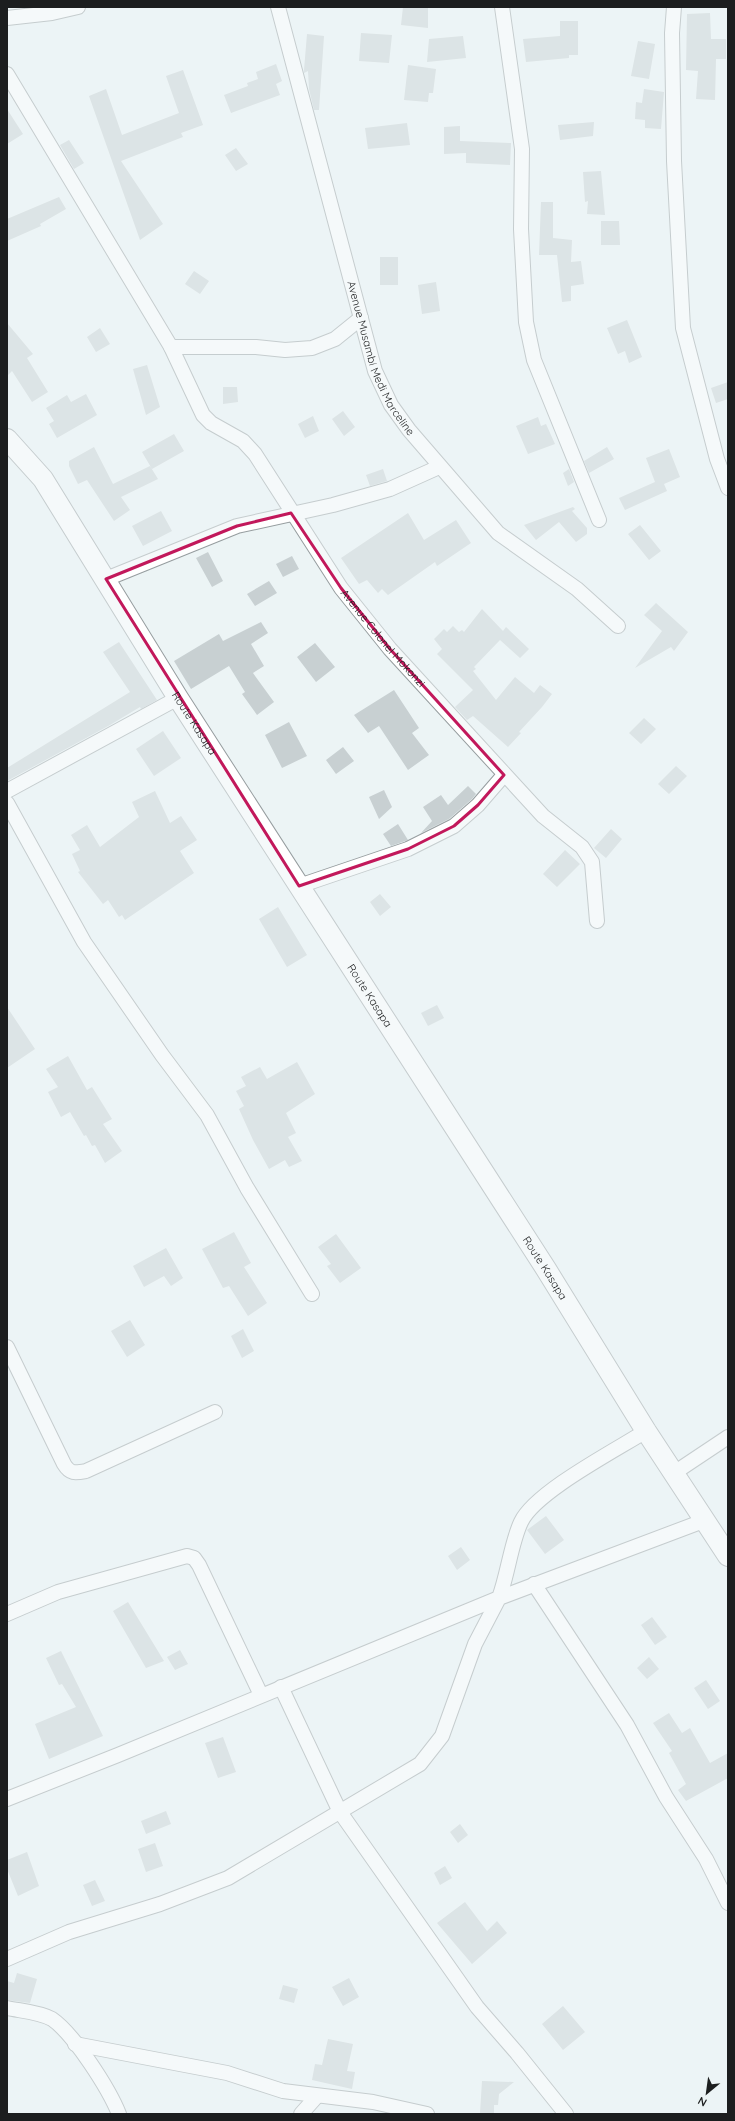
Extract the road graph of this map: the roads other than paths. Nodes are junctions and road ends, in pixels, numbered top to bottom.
1 (78, 7) edge
2 (278, 7) edge
3 (502, 7) edge
4 (674, 7) edge
5 (7, 18) edge
6 (7, 74) edge
7 (361, 318) junction
8 (170, 347) junction
9 (7, 439) edge
10 (439, 466) junction
11 (728, 488) edge
12 (291, 513) junction
13 (599, 520) dead end
14 (106, 579) junction
15 (618, 626) dead end
16 (178, 698) junction
17 (504, 775) junction
18 (7, 791) edge
19 (7, 803) edge
20 (299, 886) junction
21 (597, 921) dead end
22 (312, 1294) dead end
23 (7, 1347) edge
24 (215, 1412) dead end
25 (646, 1432) junction
26 (728, 1438) edge
27 (674, 1473) junction
28 (706, 1520) junction
29 (728, 1556) edge
30 (534, 1584) junction
31 (498, 1598) junction
32 (7, 1614) edge
33 (280, 1687) junction
34 (261, 1695) junction
35 (7, 1799) edge
36 (340, 1812) junction
37 (728, 1903) edge
38 (7, 1959) edge
39 (7, 2008) edge
40 (75, 2044) junction
41 (317, 2096) junction
42 (119, 2114) edge
43 (302, 2114) edge
44 (427, 2114) edge
45 (566, 2114) edge

1 - 5 street
2 - 7 street, Avenue Musambi Medi Marceline
3 - 13 street
4 - 11 street
6 - 8 street, Avenue Colonel Mokonzi
7 - 8 street
7 - 10 street, Avenue Musambi Medi Marceline
8 - 12 street, Avenue Colonel Mokonzi
9 - 14 main road, Route Kasapa
10 - 12 street
10 - 15 street, Avenue Musambi Medi Marceline
12 - 14 street
12 - 17 street, Avenue Colonel Mokonzi
14 - 16 main road, Route Kasapa
16 - 18 street
16 - 20 main road, Route Kasapa
17 - 20 street
17 - 21 street, Avenue Colonel Mokonzi
19 - 22 street
20 - 25 main road, Route Kasapa
23 - 24 street
25 - 27 main road, Route Kasapa
25 - 31 street
26 - 27 street
27 - 28 main road, Route Kasapa
28 - 29 main road, Route Kasapa
28 - 30 street
30 - 31 street
30 - 37 street
31 - 33 street
31 - 36 street
32 - 34 street
33 - 34 street
33 - 36 street
34 - 35 street
36 - 38 street
36 - 45 street
39 - 40 street
40 - 41 street
40 - 42 street
41 - 43 street
41 - 44 street

